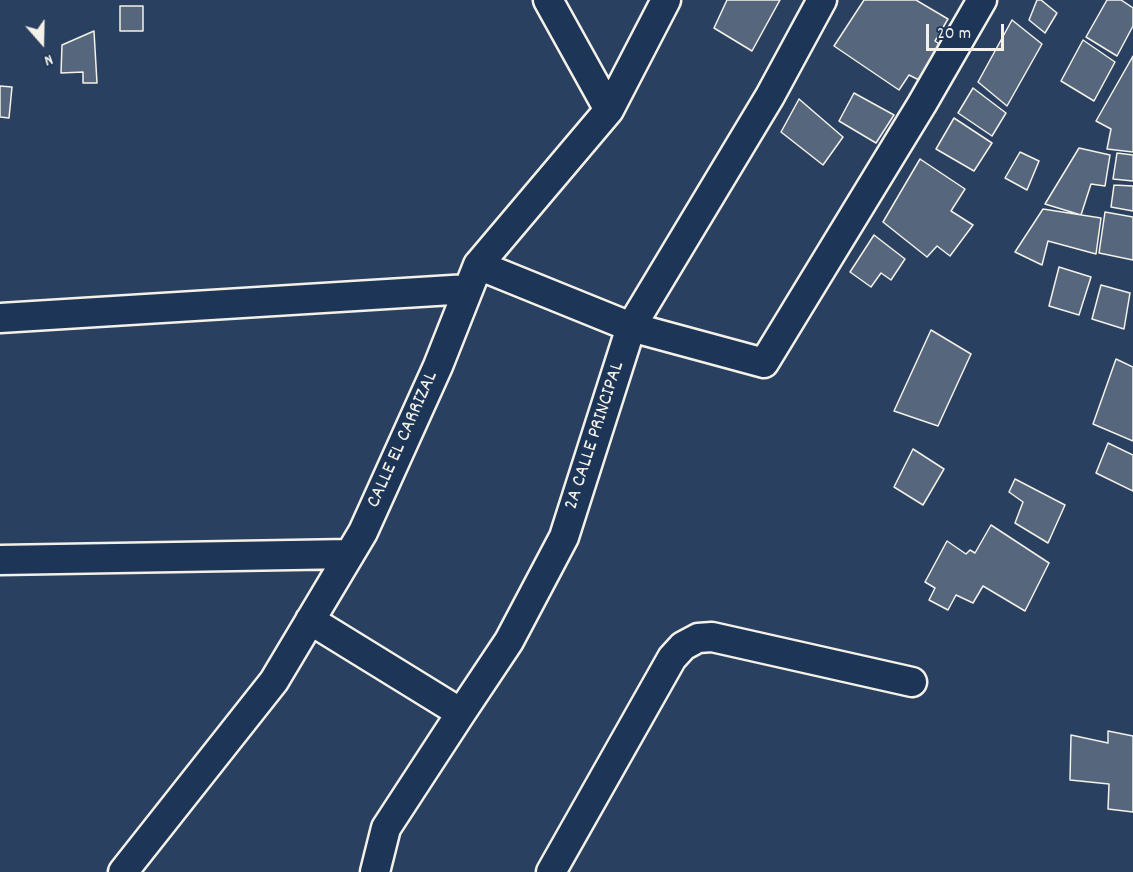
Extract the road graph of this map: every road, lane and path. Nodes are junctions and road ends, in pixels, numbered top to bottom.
1 (548, 0) edge
2 (666, 0) edge
3 (822, 0) edge
4 (982, 0) edge
5 (609, 110) junction
6 (473, 277) junction
7 (0, 318) edge
8 (631, 327) junction
9 (350, 554) junction
10 (0, 560) edge
11 (310, 620) junction
12 (912, 682) dead end
13 (461, 713) junction
14 (123, 872) edge
15 (375, 872) edge
16 (551, 872) edge

1 - 5 street
2 - 5 street, CALLE EL CARRIZAL
3 - 8 street, 2A CALLE PRINCIPAL
4 - 8 street
5 - 6 street, CALLE EL CARRIZAL
6 - 7 street
6 - 8 street
6 - 9 street, CALLE EL CARRIZAL
8 - 13 street, 2A CALLE PRINCIPAL
9 - 10 street
9 - 11 street, CALLE EL CARRIZAL
11 - 13 street
11 - 14 street, CALLE EL CARRIZAL
12 - 16 street
13 - 15 street, 2A CALLE PRINCIPAL

